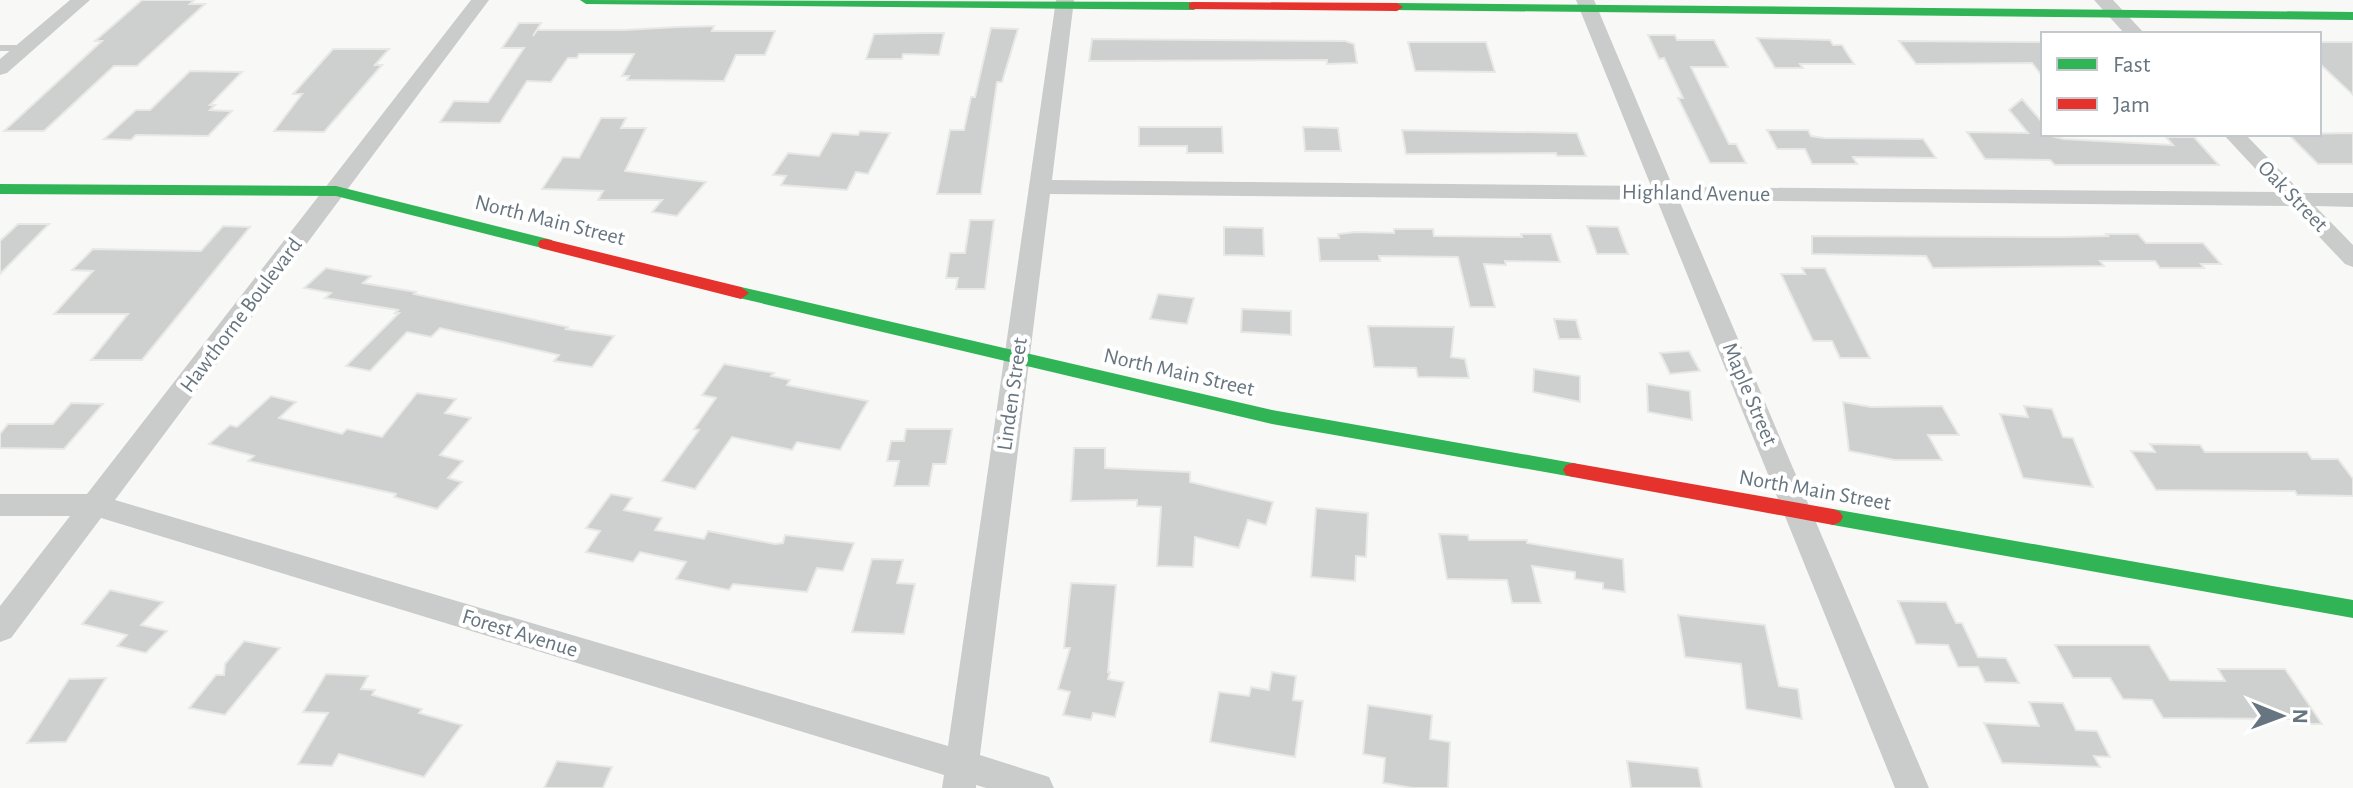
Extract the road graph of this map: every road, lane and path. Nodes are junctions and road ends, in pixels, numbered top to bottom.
1 (81, 0) edge
2 (480, 0) edge
3 (586, 0) edge
4 (1064, 2) edge
5 (1587, 4) edge
6 (2110, 7) edge
7 (2353, 16) edge
8 (2134, 32) edge
9 (0, 48) edge
10 (24, 48) junction
11 (0, 69) edge
12 (2235, 136) edge
13 (1040, 187) junction
14 (0, 189) edge
15 (336, 191) junction
16 (1666, 193) junction
17 (2297, 200) junction
18 (2353, 200) edge
19 (2353, 259) edge
20 (1016, 361) junction
21 (0, 505) edge
22 (95, 505) junction
23 (1799, 511) junction
24 (2353, 609) edge
25 (0, 629) edge
26 (960, 777) edge
27 (1037, 788) edge
28 (1912, 788) edge

1 - 10 street
2 - 15 street, Hawthorne Boulevard
3 - 4 street
4 - 5 street
4 - 13 street, Linden Street
5 - 6 street
5 - 16 street, Maple Street
6 - 7 street
6 - 8 street
9 - 10 lane
10 - 11 street
12 - 17 street, Oak Street
13 - 16 street, Highland Avenue
13 - 20 street, Linden Street
14 - 15 street, North Main Street
15 - 20 street, North Main Street
15 - 22 street, Hawthorne Boulevard
16 - 17 street, Highland Avenue
16 - 23 street, Maple Street
17 - 18 street, Highland Avenue
17 - 19 street, Oak Street
20 - 23 street, North Main Street
20 - 26 street, Linden Street
21 - 22 street, Forest Avenue
22 - 25 street, Hawthorne Boulevard
22 - 26 street, Forest Avenue
23 - 24 street, North Main Street
23 - 28 street, Maple Street
26 - 27 street, Forest Avenue

